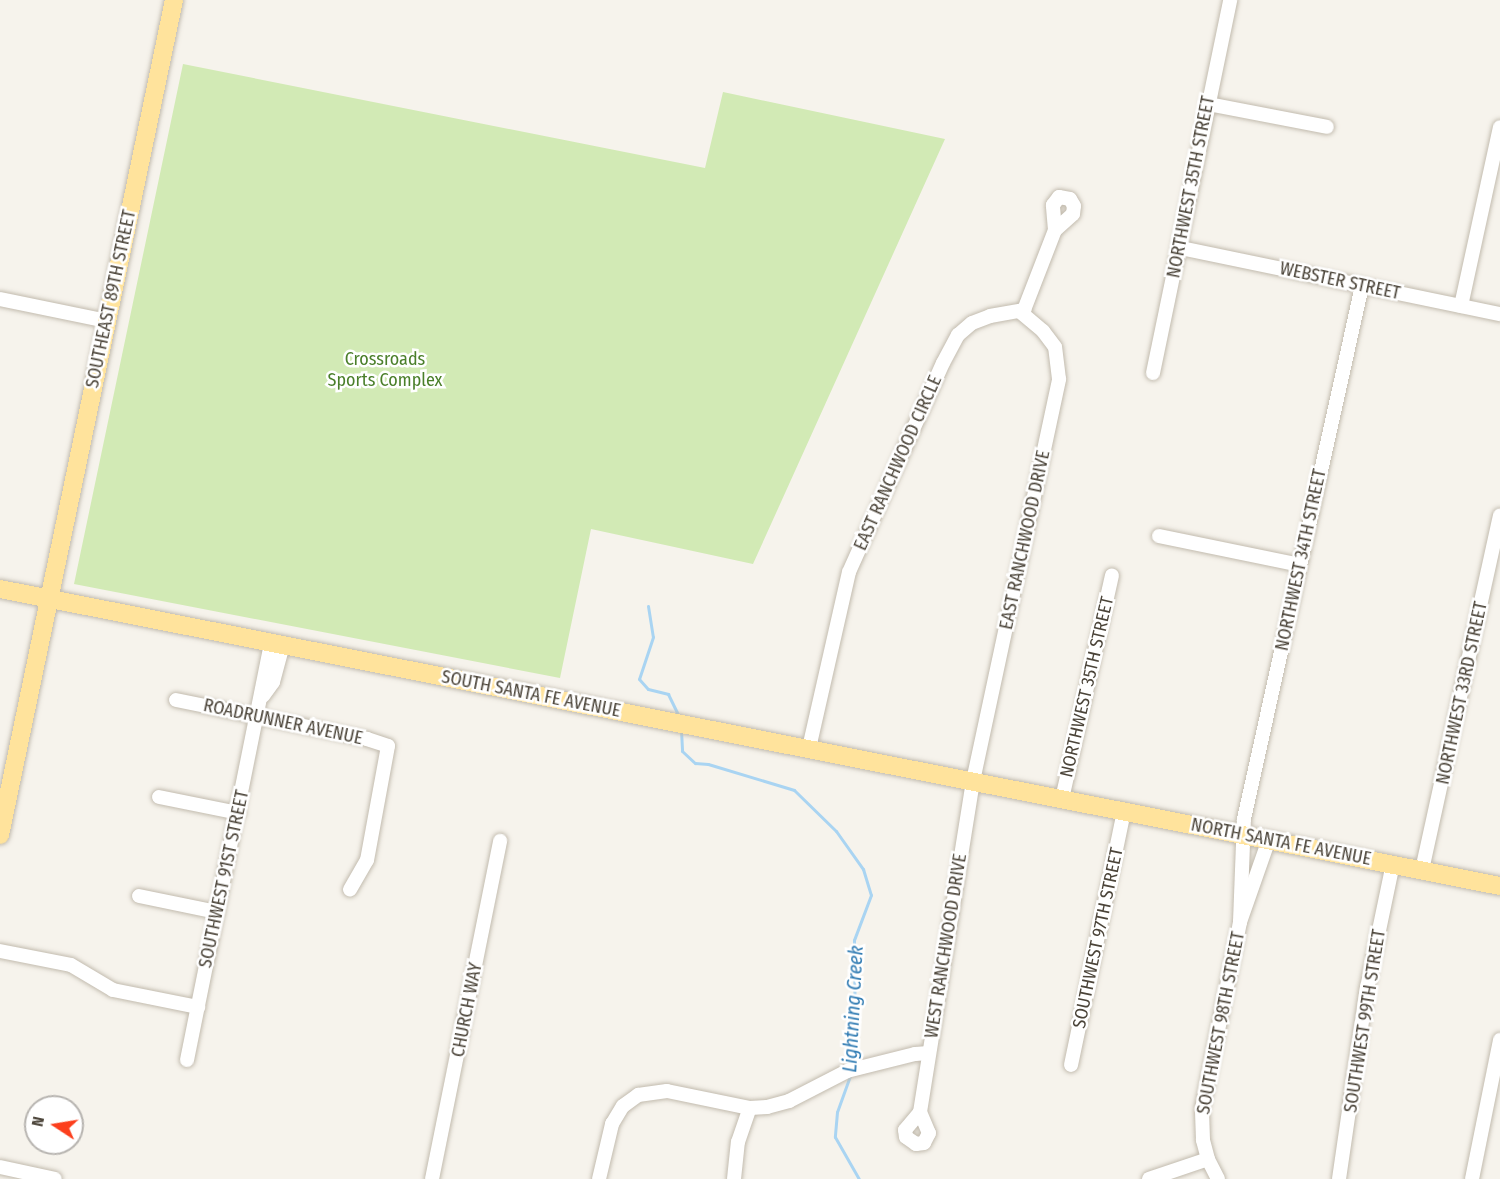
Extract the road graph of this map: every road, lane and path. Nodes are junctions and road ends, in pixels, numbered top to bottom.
1 (174, 0) edge
2 (1230, 0) edge
3 (1208, 104) junction
4 (1327, 127) dead end
5 (1500, 127) edge
6 (1055, 230) dead end
7 (1181, 248) junction
8 (1362, 286) junction
9 (0, 299) edge
10 (1461, 306) junction
11 (1020, 312) junction
12 (1500, 314) edge
13 (107, 321) junction
14 (1153, 374) dead end
15 (1500, 515) edge
16 (1159, 536) dead end
17 (1300, 565) junction
18 (1112, 576) dead end
19 (0, 588) edge
20 (50, 599) junction
21 (277, 644) junction
22 (176, 700) dead end
23 (257, 717) junction
24 (809, 748) junction
25 (973, 781) junction
26 (159, 797) dead end
27 (1062, 799) junction
28 (1124, 811) junction
29 (238, 813) junction
30 (0, 834) edge
31 (1244, 834) junction
32 (1269, 839) junction
33 (500, 841) dead end
34 (1392, 864) junction
35 (1422, 870) junction
36 (1500, 886) edge
37 (350, 890) dead end
38 (139, 896) dead end
39 (217, 912) junction
40 (1240, 922) junction
41 (0, 951) edge
42 (198, 1007) junction
43 (1500, 1040) edge
44 (929, 1053) junction
45 (187, 1060) dead end
46 (1071, 1065) dead end
47 (750, 1107) junction
48 (920, 1112) dead end
49 (1208, 1159) junction
50 (0, 1167) edge
51 (55, 1179) edge
52 (432, 1179) edge
53 (599, 1179) edge
54 (734, 1179) edge
55 (1149, 1179) edge
56 (1218, 1179) edge
57 (1339, 1179) edge
58 (1472, 1179) edge

1 - 13 main road, SOUTHEAST 89TH STREET
2 - 3 street, NORTHWEST 35TH STREET
3 - 4 street
3 - 7 street, NORTHWEST 35TH STREET
5 - 10 street
6 - 11 street
7 - 8 street, WEBSTER STREET
7 - 14 street, NORTHWEST 35TH STREET
8 - 10 street, WEBSTER STREET
8 - 17 street, NORTHWEST 34TH STREET
9 - 13 street
10 - 12 street, WEBSTER STREET
11 - 24 street, EAST RANCHWOOD CIRCLE
11 - 25 street, EAST RANCHWOOD DRIVE
13 - 20 main road, SOUTHEAST 89TH STREET
15 - 35 street, NORTHWEST 33RD STREET
16 - 17 street
17 - 31 street, NORTHWEST 34TH STREET
18 - 27 street, NORTHWEST 35TH STREET
19 - 20 main road, SOUTH SANTA FE AVENUE
20 - 21 main road, SOUTH SANTA FE AVENUE
20 - 30 main road, SOUTHEAST 89TH STREET
21 - 23 street, SOUTHWEST 91ST STREET
21 - 24 main road, SOUTH SANTA FE AVENUE
22 - 23 street, ROADRUNNER AVENUE
23 - 29 street, SOUTHWEST 91ST STREET
23 - 37 street, ROADRUNNER AVENUE
24 - 25 main road, SOUTH SANTA FE AVENUE
25 - 27 main road, SOUTH SANTA FE AVENUE
25 - 44 street, WEST RANCHWOOD DRIVE
26 - 29 street
27 - 28 main road, NORTH SANTA FE AVENUE
28 - 31 main road, NORTH SANTA FE AVENUE
28 - 46 street, SOUTHWEST 97TH STREET
29 - 39 street, SOUTHWEST 91ST STREET
31 - 32 main road, NORTH SANTA FE AVENUE
31 - 40 street, SOUTHWEST 98TH STREET
32 - 34 main road, NORTH SANTA FE AVENUE
32 - 40 street, SOUTHWEST 98TH STREET
33 - 52 street, CHURCH WAY
34 - 35 main road, NORTH SANTA FE AVENUE
34 - 57 street, SOUTHWEST 99TH STREET
35 - 36 main road, NORTH SANTA FE AVENUE
38 - 39 street
39 - 42 street, SOUTHWEST 91ST STREET
40 - 49 street, SOUTHWEST 98TH STREET
41 - 42 street
42 - 45 street, SOUTHWEST 91ST STREET
43 - 58 street
44 - 47 street
44 - 48 street, WEST RANCHWOOD DRIVE
47 - 53 street
47 - 54 street
49 - 55 street
49 - 56 street, SOUTHWEST 98TH STREET
50 - 51 street

